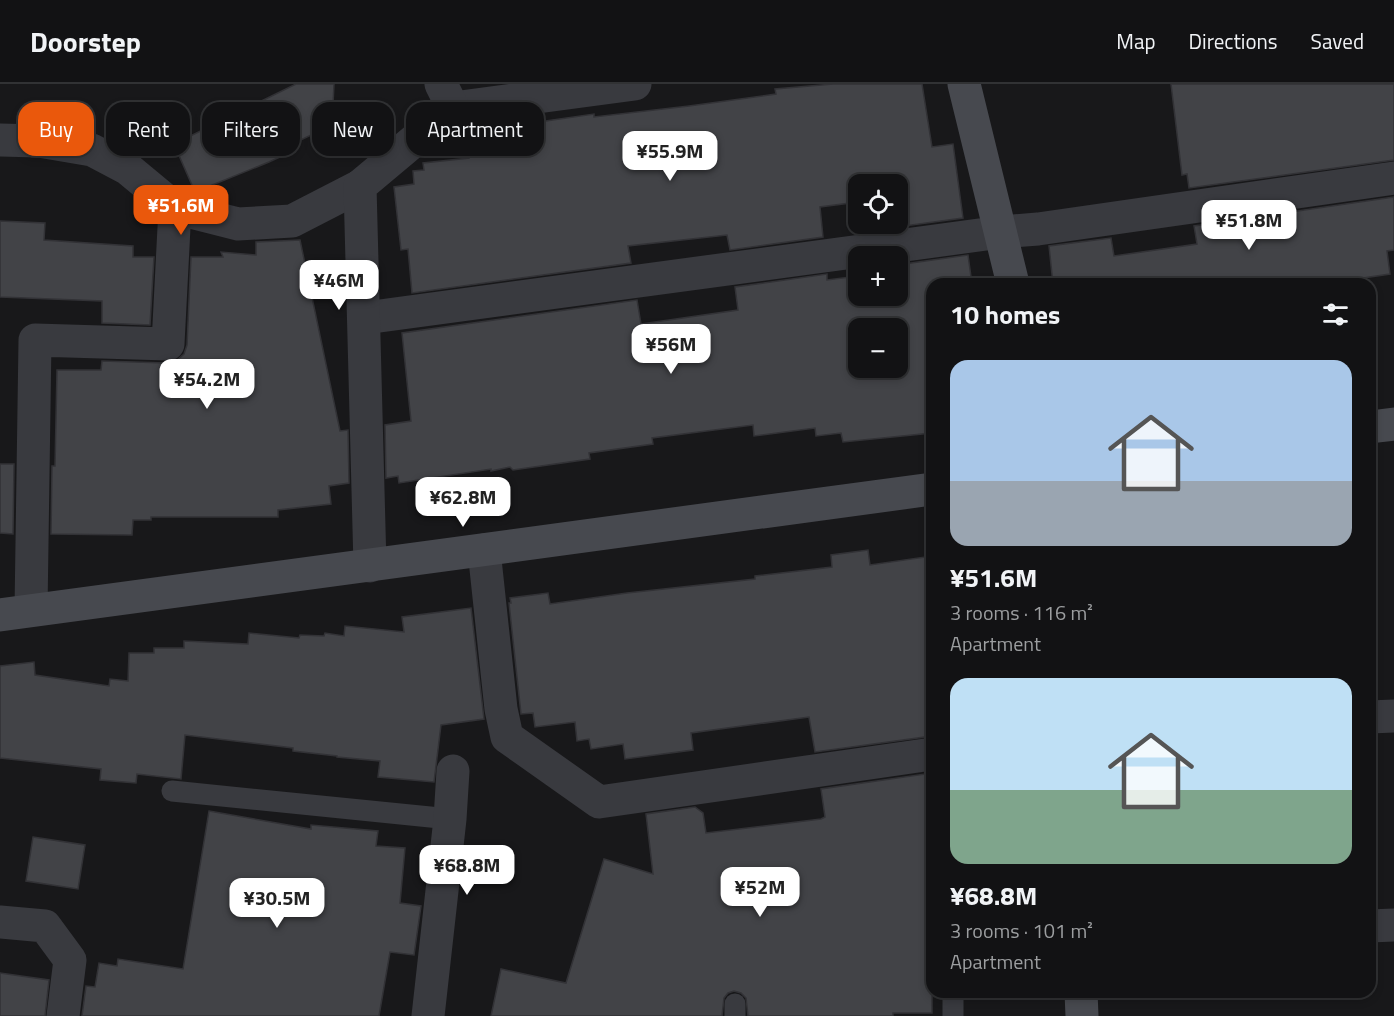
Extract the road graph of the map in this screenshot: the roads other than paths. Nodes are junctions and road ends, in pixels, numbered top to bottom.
1 (635, 84) edge
2 (964, 84) edge
3 (447, 96) edge
4 (0, 140) edge
5 (1394, 178) edge
6 (360, 186) junction
7 (175, 208) junction
8 (1001, 232) junction
9 (1012, 278) edge
10 (365, 318) junction
11 (1394, 424) edge
12 (1376, 426) edge
13 (926, 490) edge
14 (484, 550) junction
15 (370, 566) junction
16 (16, 613) edge
17 (1394, 716) edge
18 (1376, 717) edge
19 (926, 755) edge
20 (453, 771) dead end
21 (172, 791) dead end
22 (450, 819) junction
23 (0, 922) edge
24 (1394, 925) edge
25 (1376, 926) edge
26 (953, 998) edge
27 (1081, 998) edge
28 (63, 1016) edge
29 (428, 1016) edge
30 (953, 1016) edge
31 (1082, 1016) edge

1 - 3 street
2 - 8 street
3 - 6 street
4 - 7 street
5 - 8 street
6 - 7 street
6 - 10 street
7 - 16 street
8 - 9 street
8 - 10 street
10 - 15 street
11 - 12 street
13 - 14 street
14 - 15 street
14 - 19 street
15 - 16 street
17 - 18 street
20 - 22 street
21 - 22 lane
22 - 29 street
23 - 28 street
24 - 25 street
26 - 30 lane
27 - 31 street

